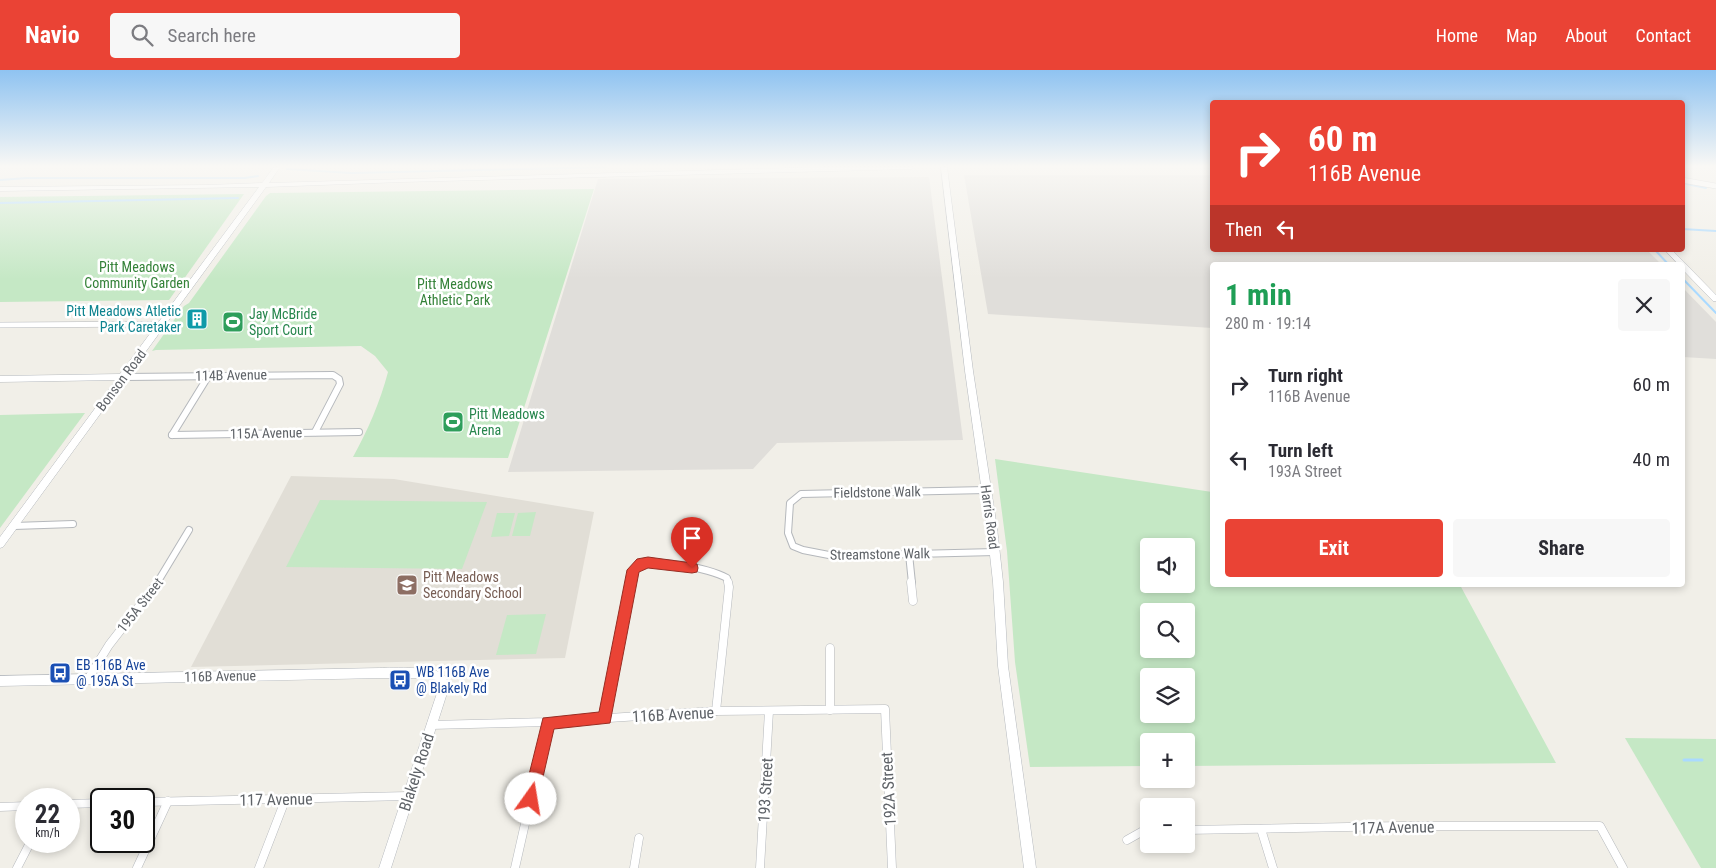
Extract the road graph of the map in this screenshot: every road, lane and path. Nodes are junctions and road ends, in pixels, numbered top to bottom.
1 (251, 204) edge
2 (949, 204) edge
3 (1670, 252) edge
4 (1680, 262) edge
5 (1685, 267) edge
6 (1716, 299) edge
7 (163, 324) junction
8 (0, 325) edge
9 (209, 375) junction
10 (124, 377) junction
11 (337, 377) joint
12 (0, 379) edge
13 (315, 432) junction
14 (359, 432) dead end
15 (986, 490) junction
16 (789, 520) joint
17 (73, 524) dead end
18 (14, 526) junction
19 (189, 530) dead end
20 (0, 544) edge
21 (994, 552) junction
22 (909, 554) junction
23 (913, 601) dead end
24 (830, 648) dead end
25 (439, 676) joint
26 (88, 679) junction
27 (0, 681) edge
28 (885, 709) joint
29 (830, 710) junction
30 (716, 712) junction
31 (769, 712) junction
32 (605, 718) junction
33 (548, 722) junction
34 (431, 725) junction
35 (408, 796) junction
36 (286, 798) junction
37 (168, 801) junction
38 (155, 802) edge
39 (15, 806) edge
40 (0, 807) edge
41 (1261, 829) junction
42 (1195, 830) edge
43 (1140, 833) edge
44 (639, 838) dead end
45 (1127, 840) dead end
46 (25, 853) edge
47 (17, 868) edge
48 (137, 868) edge
49 (259, 868) edge
50 (386, 868) edge
51 (515, 868) edge
52 (634, 868) edge
53 (760, 868) edge
54 (892, 868) edge
55 (1030, 868) edge
56 (1273, 868) edge
57 (1623, 868) edge

1 - 7 main road, Bonson Road
2 - 15 main road, Harris Road
3 - 4 main road
5 - 6 main road
7 - 8 street
7 - 10 main road, Bonson Road
9 - 10 street, 114B Avenue
9 - 11 street, 114B Avenue
9 - 13 street, 115A Avenue
10 - 12 main road
10 - 18 main road, Bonson Road
11 - 13 street
13 - 14 street, 115A Avenue
15 - 16 street, Fieldstone Walk
15 - 21 main road, Harris Road
16 - 22 street, Streamstone Walk
17 - 18 street
18 - 20 main road, Bonson Road
19 - 26 street, 195A Street
21 - 22 street, Streamstone Walk
21 - 55 main road, Harris Road
22 - 23 street
24 - 29 street
25 - 26 main road, 116B Avenue
25 - 34 main road, Blakely Road
26 - 27 main road, 116B Avenue
28 - 29 street, 116B Avenue
28 - 54 street, 192A Street
29 - 31 street, 116B Avenue
30 - 31 street, 116B Avenue
30 - 32 street, 116B Avenue
30 - 32 street
31 - 53 street, 193 Street
32 - 33 street, 116B Avenue
33 - 34 street, 116B Avenue
33 - 51 street
34 - 35 main road, Blakely Road
35 - 36 street, 117 Avenue
35 - 50 main road, Blakely Road
36 - 37 street, 117 Avenue
36 - 49 street
37 - 38 street, 117 Avenue
37 - 48 street
39 - 40 street
41 - 42 street, 117A Avenue
41 - 56 street
41 - 57 street, 117A Avenue
43 - 45 street
44 - 52 street
46 - 47 street

